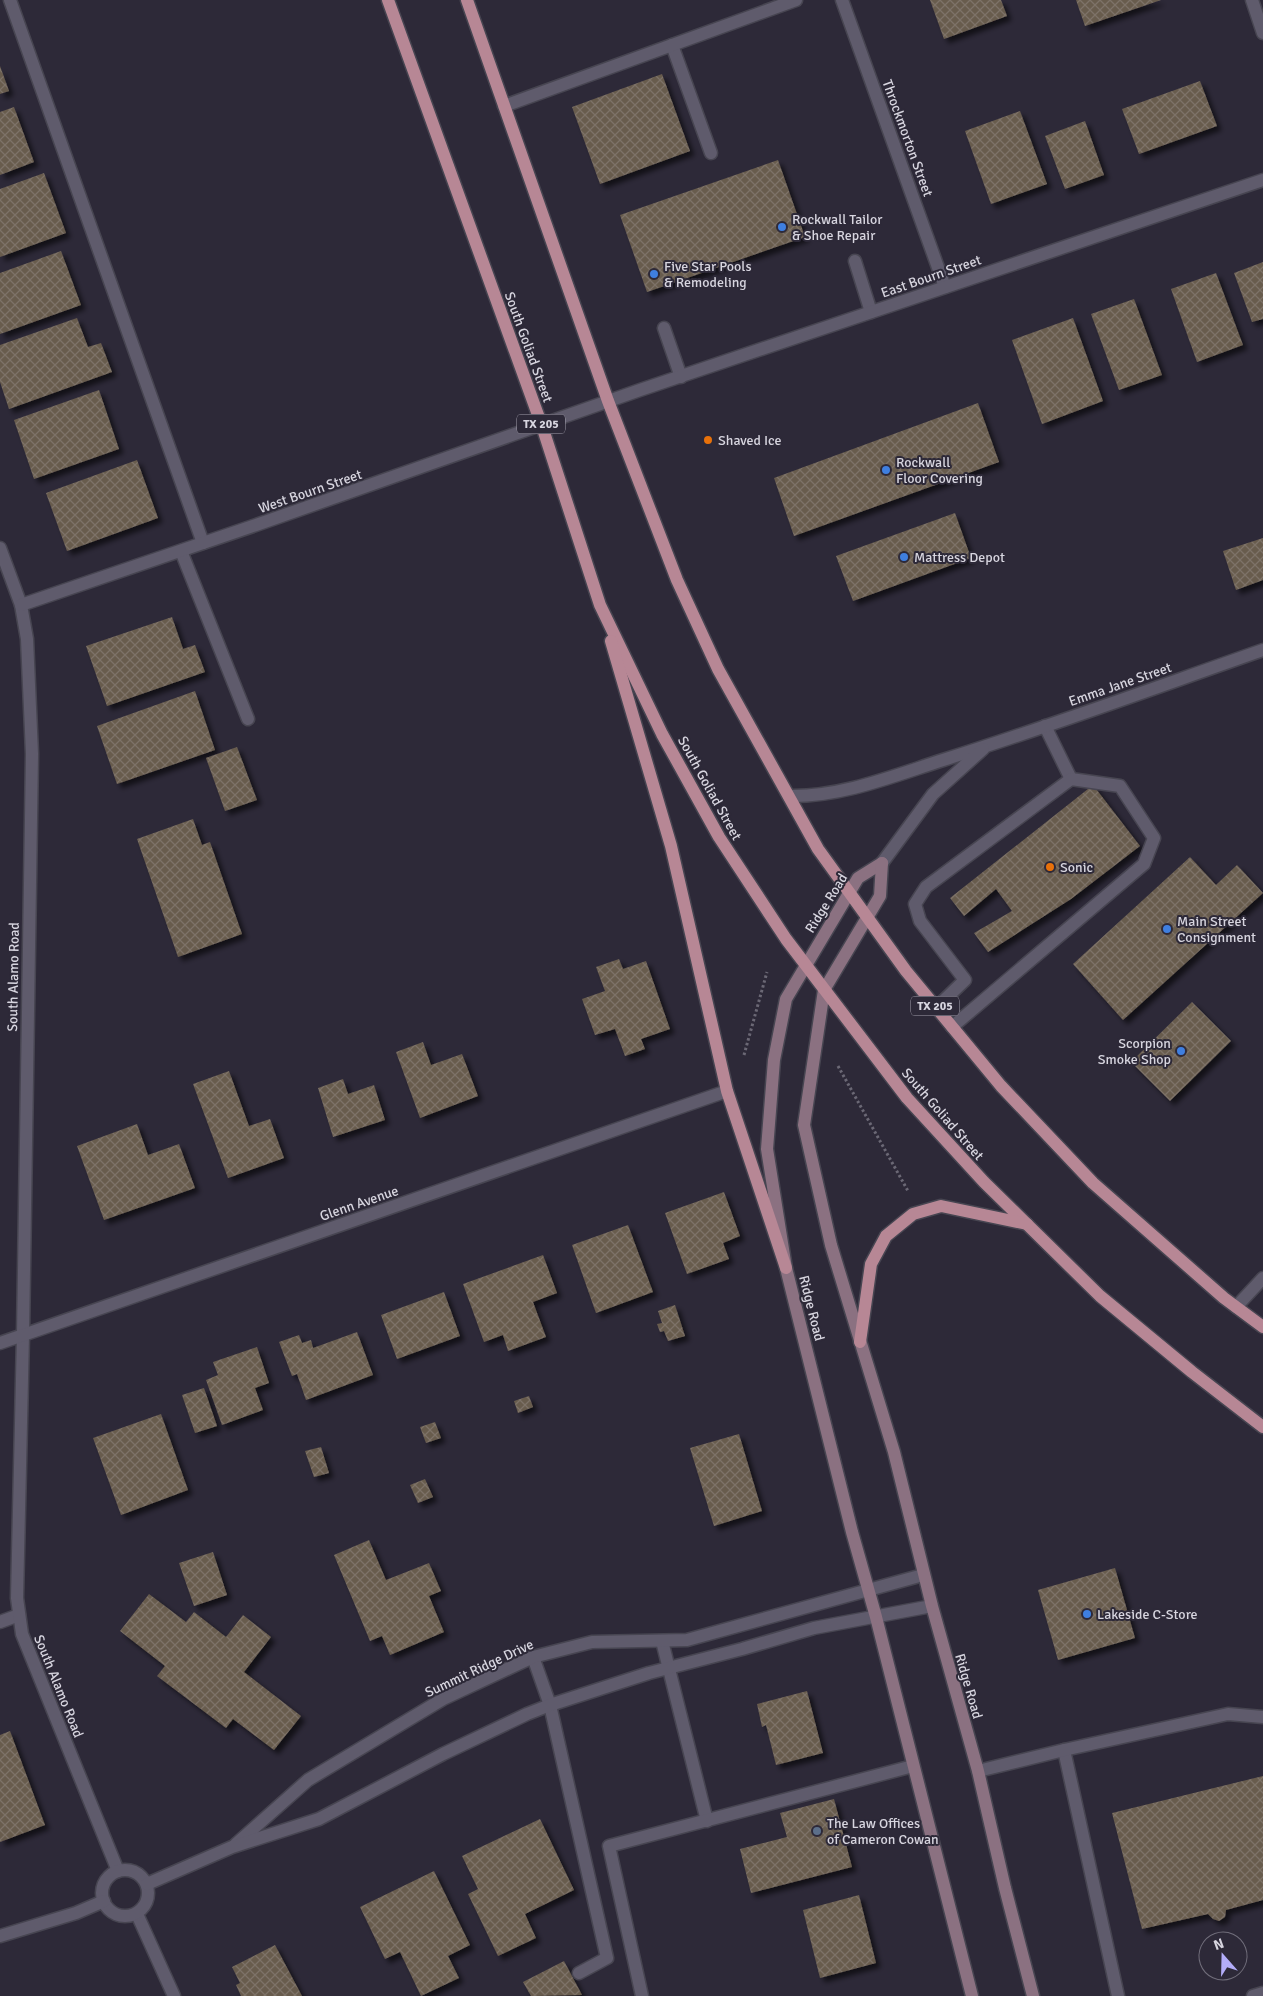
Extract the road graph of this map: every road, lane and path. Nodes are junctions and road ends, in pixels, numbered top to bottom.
1 (10, 0) edge
2 (388, 0) edge
3 (467, 0) edge
4 (796, 0) edge
5 (842, 0) edge
6 (1252, 0) edge
7 (1263, 33) edge
8 (672, 45) junction
9 (504, 106) junction
10 (711, 153) dead end
11 (1263, 180) edge
12 (854, 262) dead end
13 (945, 287) junction
14 (871, 312) junction
15 (664, 328) dead end
16 (681, 376) junction
17 (608, 401) junction
18 (542, 426) junction
19 (203, 543) junction
20 (0, 548) edge
21 (181, 551) junction
22 (21, 605) junction
23 (600, 605) junction
24 (1263, 650) edge
25 (248, 719) dead end
26 (1045, 726) junction
27 (986, 746) junction
28 (1071, 779) junction
29 (789, 796) junction
30 (882, 863) junction
31 (850, 892) junction
32 (867, 917) junction
33 (806, 966) junction
34 (767, 972) dead end
35 (824, 990) junction
36 (936, 1008) junction
37 (952, 1027) junction
38 (743, 1059) dead end
39 (838, 1066) dead end
40 (727, 1091) junction
41 (910, 1193) dead end
42 (1027, 1224) junction
43 (786, 1268) junction
44 (1263, 1278) edge
45 (1236, 1307) junction
46 (1263, 1327) edge
47 (23, 1334) junction
48 (860, 1342) junction
49 (0, 1343) edge
50 (1263, 1427) edge
51 (923, 1574) junction
52 (867, 1590) junction
53 (932, 1606) junction
54 (20, 1615) junction
55 (876, 1617) junction
56 (0, 1622) edge
57 (662, 1641) junction
58 (533, 1657) junction
59 (669, 1668) junction
60 (550, 1705) junction
61 (1263, 1717) edge
62 (1064, 1750) junction
63 (913, 1766) junction
64 (978, 1771) junction
65 (707, 1821) junction
66 (232, 1847) junction
67 (118, 1871) junction
68 (147, 1884) junction
69 (104, 1901) junction
70 (136, 1914) junction
71 (0, 1936) edge
72 (579, 1973) dead end
73 (1263, 1994) edge
74 (174, 1996) edge
75 (642, 1996) edge
76 (972, 1996) edge
77 (1033, 1996) edge
78 (1118, 1996) edge
79 (1254, 1996) edge

1 - 19 street
2 - 18 main road, South Goliad Street / TX 205
3 - 9 main road, TX 205
4 - 8 street
5 - 13 street, Throckmorton Street
6 - 7 street
8 - 9 street
8 - 10 street
9 - 17 main road, TX 205
11 - 13 street, East Bourn Street
12 - 14 street
13 - 14 street, East Bourn Street
14 - 16 street, East Bourn Street
15 - 16 street
16 - 17 street, East Bourn Street
17 - 18 street, West Bourn Street
17 - 29 main road, TX 205
18 - 19 street, West Bourn Street
18 - 23 main road, South Goliad Street / TX 205
19 - 21 street, West Bourn Street
20 - 22 street, South Alamo Road
21 - 22 street, West Bourn Street
21 - 25 street
22 - 47 street, South Alamo Road
23 - 33 main road, South Goliad Street / TX 205
23 - 40 main road
24 - 26 street, Emma Jane Street
26 - 27 street, Emma Jane Street
26 - 28 street
27 - 29 street, Emma Jane Street
27 - 30 street, Emma Jane Street
28 - 36 street
28 - 37 street
29 - 31 main road, TX 205
30 - 31 main road, Ridge Road
30 - 32 main road, Ridge Road
31 - 32 main road, TX 205
31 - 33 main road, Ridge Road
32 - 35 main road, Ridge Road
32 - 36 main road, TX 205
33 - 35 main road, South Goliad Street / TX 205
33 - 43 main road, Ridge Road
34 - 38 path
35 - 42 main road, South Goliad Street / TX 205
35 - 48 main road, Ridge Road
36 - 37 main road, TX 205
37 - 45 main road, TX 205
39 - 41 path
40 - 43 main road
40 - 47 street, Glenn Avenue
42 - 48 main road
42 - 50 main road, South Goliad Street / TX 205
43 - 52 main road, Ridge Road
44 - 45 street
45 - 46 main road, TX 205
47 - 49 street, Glenn Avenue
47 - 54 street, South Alamo Road
48 - 51 main road, Ridge Road
51 - 52 street, Summit Ridge Drive
51 - 53 main road, Ridge Road
52 - 55 main road, Ridge Road
52 - 57 street, Summit Ridge Drive
53 - 55 street, Summit Ridge Drive
53 - 64 main road, Ridge Road
54 - 56 street
54 - 67 street, South Alamo Road
55 - 59 street, Summit Ridge Drive
55 - 63 main road, Ridge Road
57 - 58 street, Summit Ridge Drive
57 - 59 street
58 - 60 street
58 - 66 street, Summit Ridge Drive
59 - 60 street, Summit Ridge Drive
59 - 65 street
60 - 66 street, Summit Ridge Drive
60 - 72 street
61 - 62 street
62 - 64 street
62 - 78 street
63 - 65 street
63 - 76 main road, Ridge Road
64 - 77 main road, Ridge Road
65 - 75 street
66 - 68 street, Summit Ridge Drive
67 - 68 street
67 - 69 street
68 - 70 street
69 - 70 street
69 - 71 street
70 - 74 street
73 - 79 street

